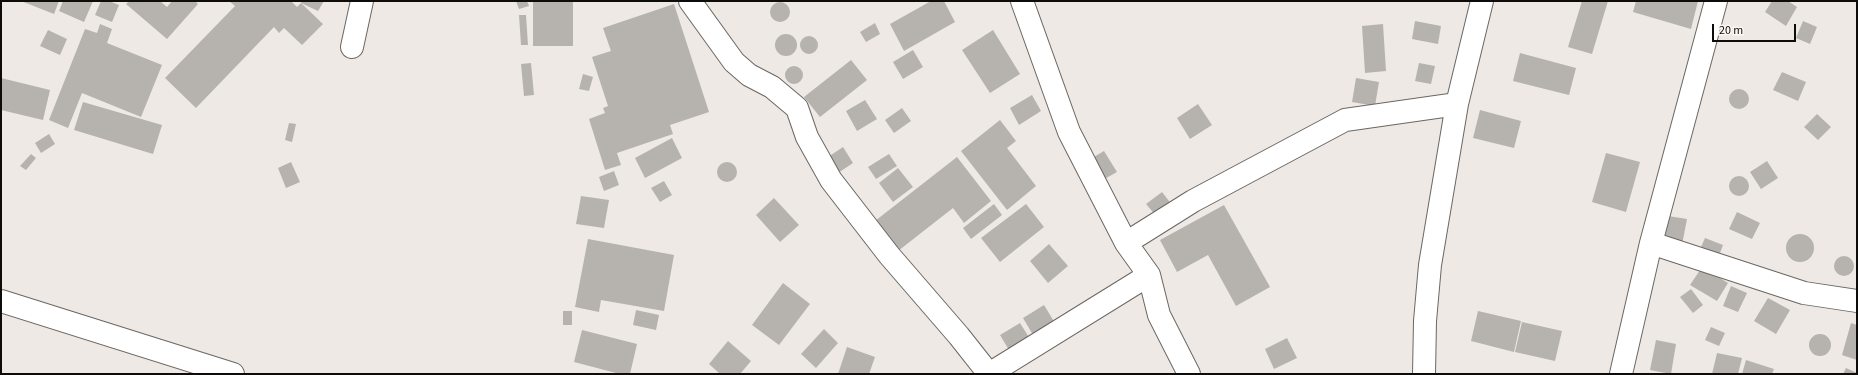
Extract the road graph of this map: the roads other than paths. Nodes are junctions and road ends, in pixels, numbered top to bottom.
1 (362, 1) edge
2 (690, 1) edge
3 (1022, 1) edge
4 (1482, 1) edge
5 (1716, 1) edge
6 (352, 47) dead end
7 (1457, 104) junction
8 (1126, 243) junction
9 (1651, 243) junction
10 (1148, 275) junction
11 (1, 301) edge
12 (1857, 301) edge
13 (233, 374) edge
14 (989, 374) edge
15 (1189, 374) edge
16 (1424, 374) edge
17 (1620, 374) edge

1 - 6 street
2 - 14 street
3 - 8 street
4 - 7 street
5 - 9 street
7 - 8 street
7 - 16 street
8 - 10 street
9 - 12 street
9 - 17 street
10 - 14 street
10 - 15 street
11 - 13 street

